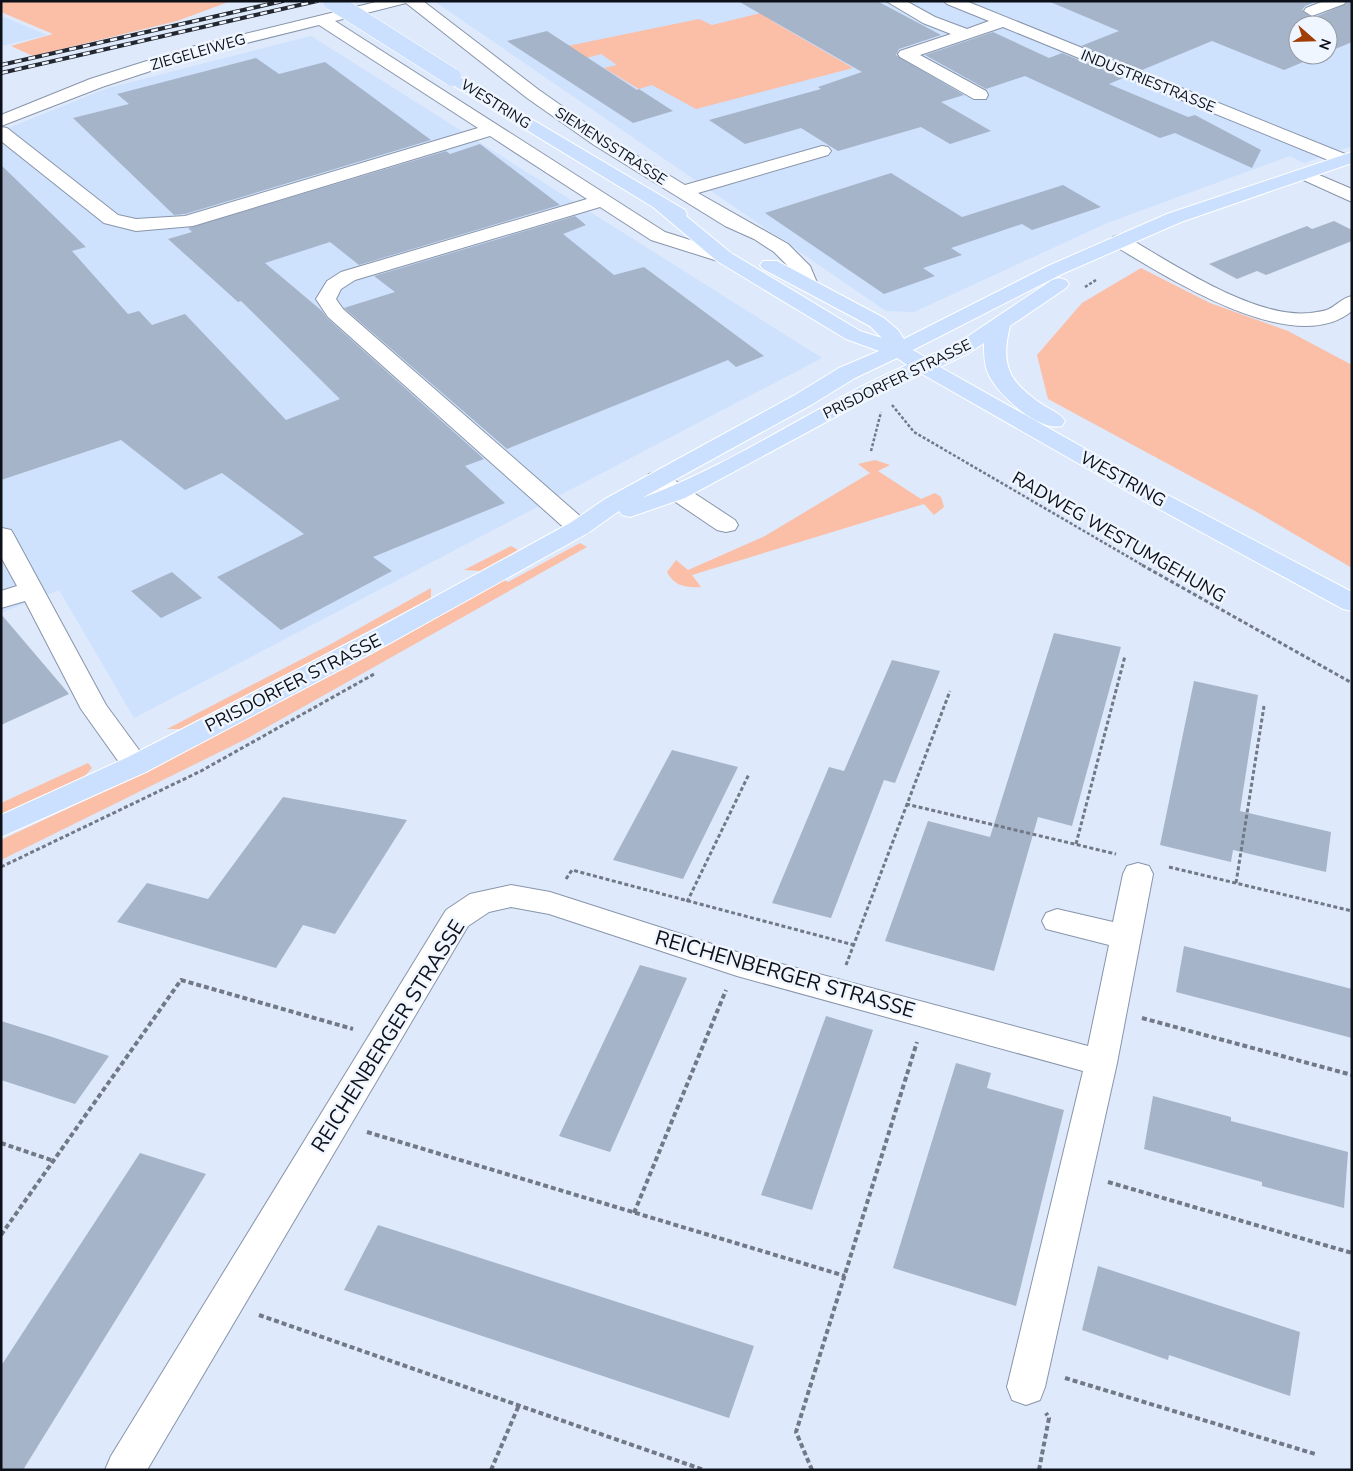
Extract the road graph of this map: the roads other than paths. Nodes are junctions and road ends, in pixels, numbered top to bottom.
1 (332, 1) edge
2 (400, 1) edge
3 (413, 1) edge
4 (894, 1) edge
5 (952, 1) edge
6 (1339, 1) edge
7 (1312, 11) dead end
8 (320, 19) junction
9 (1003, 22) junction
10 (968, 34) junction
11 (980, 95) dead end
12 (1, 121) edge
13 (494, 129) junction
14 (1, 132) edge
15 (822, 151) dead end
16 (1348, 158) edge
17 (1305, 174) junction
18 (682, 192) junction
19 (1352, 196) edge
20 (603, 200) junction
21 (661, 206) junction
22 (1120, 242) junction
23 (724, 257) junction
24 (808, 285) junction
25 (1350, 305) edge
26 (1000, 326) junction
27 (898, 350) junction
28 (924, 367) junction
29 (658, 479) junction
30 (677, 493) junction
31 (1156, 498) junction
32 (726, 525) dead end
33 (579, 528) junction
34 (2, 535) edge
35 (32, 590) junction
36 (1, 600) edge
37 (1352, 603) edge
38 (136, 765) junction
39 (1, 828) edge
40 (1138, 874) dead end
41 (1057, 921) dead end
42 (1125, 937) junction
43 (1101, 1063) junction
44 (1029, 1377) road end
45 (125, 1470) edge

1 - 21 main road, WESTRING, bridge
2 - 8 street, ZIEGELEIWEG
3 - 18 street, SIEMENSSTRASSE
4 - 10 street
5 - 9 street, INDUSTRIESTRASSE
6 - 7 street
8 - 12 street, ZIEGELEIWEG
8 - 13 street
9 - 10 street
9 - 16 street, INDUSTRIESTRASSE
10 - 11 street
13 - 14 street
13 - 20 street
15 - 18 street
16 - 17 main road, PRISDORFER STRASSE
17 - 19 street
17 - 22 main road, PRISDORFER STRASSE
18 - 24 street, SIEMENSSTRASSE
20 - 23 street
20 - 33 street
21 - 23 main road, WESTRING
21 - 24 main road, WESTRING
22 - 25 street
22 - 26 main road, PRISDORFER STRASSE
22 - 27 main road, PRISDORFER STRASSE
23 - 27 main road, WESTRING
24 - 27 main road, WESTRING
26 - 28 main road, PRISDORFER STRASSE
26 - 31 main road
27 - 28 main road, WESTRING
27 - 29 main road, PRISDORFER STRASSE
28 - 30 main road, PRISDORFER STRASSE
28 - 31 main road, WESTRING
29 - 30 street
29 - 33 main road, PRISDORFER STRASSE
30 - 32 street
30 - 33 main road, PRISDORFER STRASSE
31 - 37 main road, WESTRING
33 - 38 main road, PRISDORFER STRASSE
34 - 35 street
35 - 36 street
35 - 38 street
38 - 39 main road, PRISDORFER STRASSE
40 - 42 street
41 - 42 street
42 - 43 street
43 - 44 street
43 - 45 street, REICHENBERGER STRASSE

